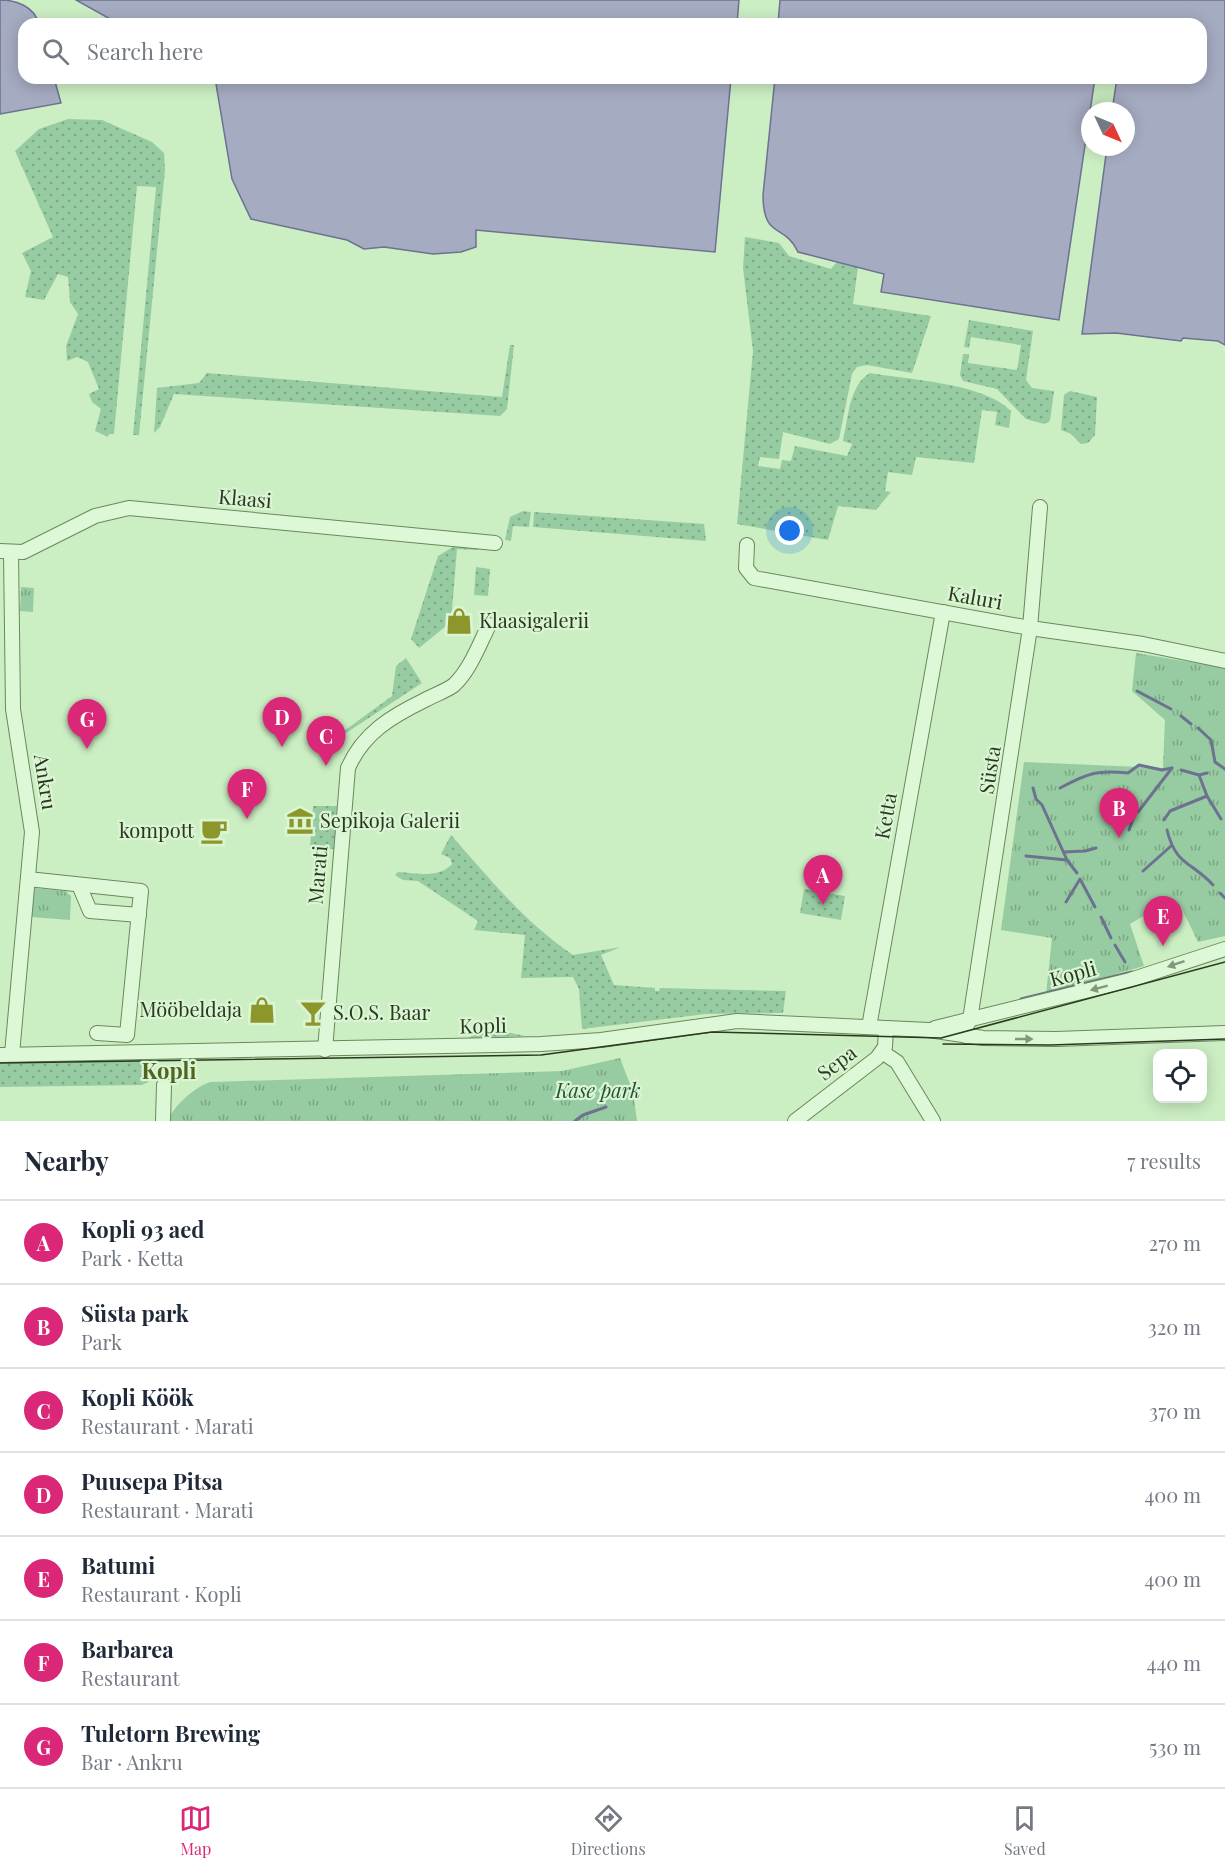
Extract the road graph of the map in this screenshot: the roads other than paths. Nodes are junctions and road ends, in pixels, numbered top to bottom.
1 (1040, 507) dead end
2 (495, 543) dead end
3 (747, 544) dead end
4 (6, 552) edge
5 (943, 612) junction
6 (489, 626) dead end
7 (1030, 628) junction
8 (1225, 661) edge
9 (28, 879) junction
10 (79, 885) junction
11 (139, 915) junction
12 (1225, 949) edge
13 (969, 1020) junction
14 (869, 1027) junction
15 (886, 1028) junction
16 (928, 1030) junction
17 (97, 1033) dead end
18 (1225, 1033) edge
19 (966, 1036) junction
20 (325, 1050) junction
21 (882, 1052) junction
22 (6, 1054) edge
23 (164, 1085) dead end
24 (163, 1121) edge
25 (795, 1121) edge
26 (933, 1121) edge

1 - 7 street, Süsta
2 - 4 street, Klaasi
3 - 5 street, Kaluri
4 - 9 street, Ankru
5 - 7 street, Kaluri
5 - 14 street, Ketta
6 - 20 street, Marati
7 - 8 street, Kaluri
7 - 13 street, Süsta
9 - 10 street
9 - 22 street, Ankru
10 - 11 street
10 - 11 street
11 - 17 street
12 -> 13 street, Kopli
13 - 16 street, Kopli
13 - 19 street, Süsta
14 - 15 street, Kopli
14 - 20 street, Kopli
15 - 16 street, Kopli
15 - 21 street, Sepa
16 - 19 street, Kopli
19 -> 18 street, Kopli
20 - 22 street, Kopli
21 - 25 street, Sepa
21 - 26 street
23 - 24 street

